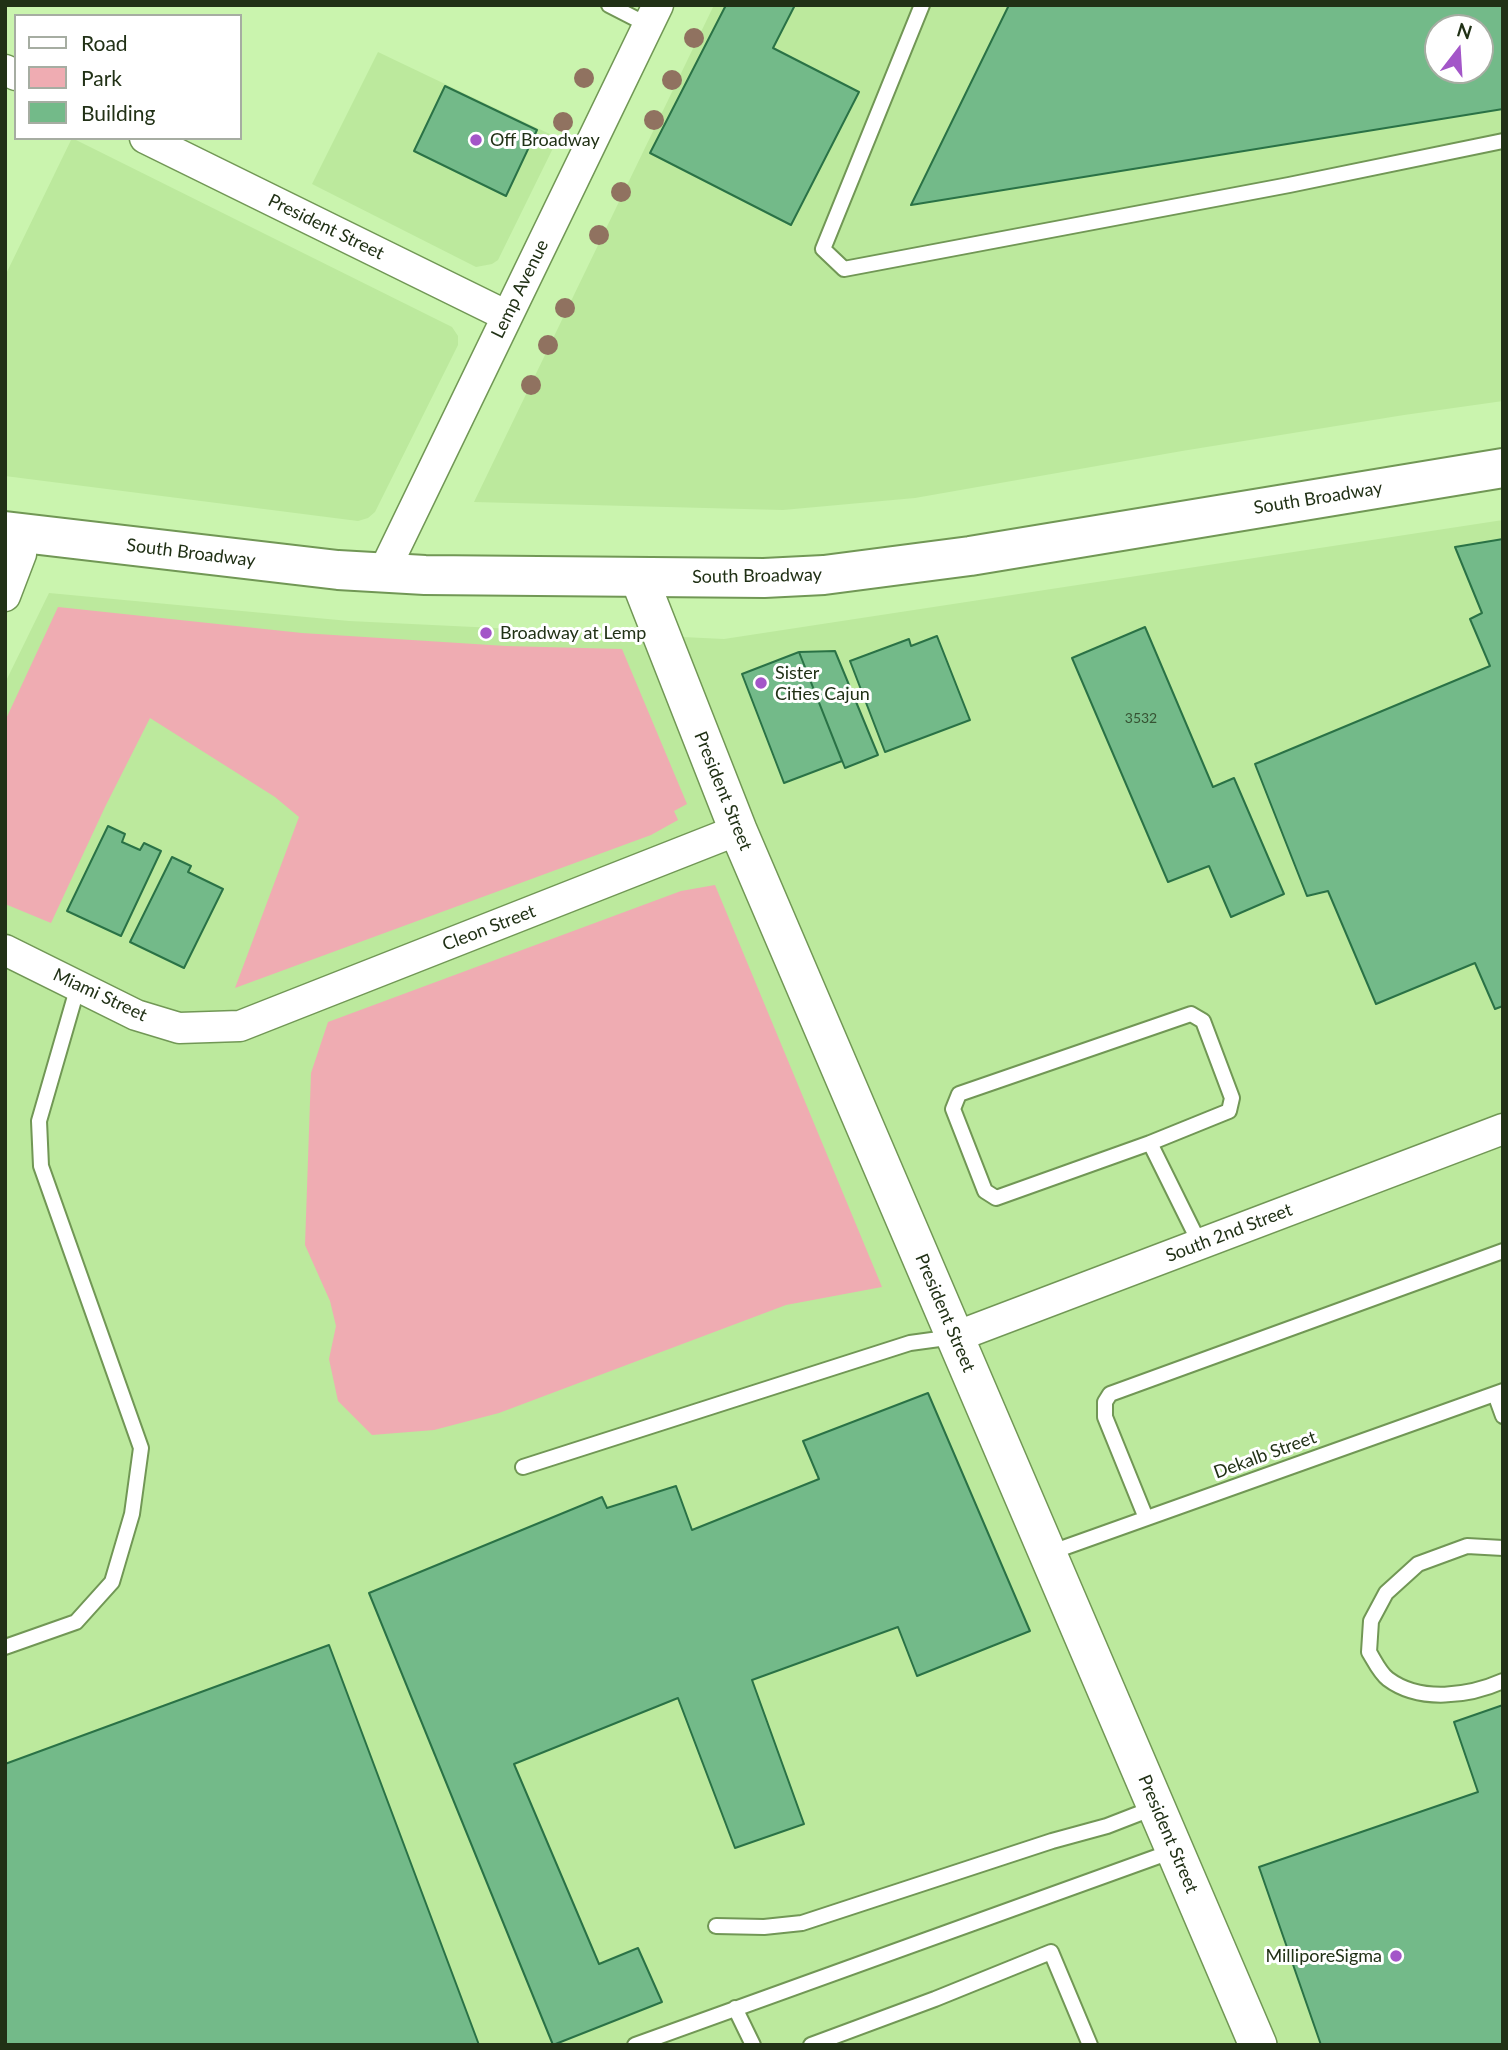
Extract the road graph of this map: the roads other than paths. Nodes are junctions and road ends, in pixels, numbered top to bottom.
1 (609, 5) edge
2 (922, 5) edge
3 (653, 15) edge
4 (149, 140) edge
5 (1503, 141) edge
6 (507, 316) junction
7 (1503, 468) edge
8 (14, 533) edge
9 (383, 573) junction
10 (639, 578) junction
11 (5, 596) edge
12 (738, 830) junction
13 (5, 950) edge
14 (78, 986) junction
15 (240, 1026) joint
16 (1503, 1129) edge
17 (1150, 1143) junction
18 (1200, 1244) junction
19 (1503, 1251) edge
20 (955, 1336) junction
21 (1499, 1392) edge
22 (1503, 1416) edge
23 (523, 1466) dead end
24 (1146, 1518) junction
25 (1503, 1548) edge
26 (1049, 1553) junction
27 (5, 1647) edge
28 (1503, 1681) edge
29 (1157, 1807) junction
30 (1176, 1850) junction
31 (716, 1926) dead end
32 (735, 2008) junction
33 (635, 2045) edge
34 (753, 2045) edge
35 (811, 2045) edge
36 (1090, 2045) edge
37 (1258, 2045) edge

1 - 3 lane
2 - 5 lane
3 - 6 street, Lemp Avenue
4 - 6 street, President Street
6 - 9 street, Lemp Avenue
7 - 10 main road, South Broadway
8 - 9 main road, South Broadway
8 - 11 street
9 - 10 main road, South Broadway
10 - 12 street, President Street
12 - 15 street, Cleon Street
12 - 20 street, President Street
13 - 14 street, Miami Street
14 - 15 street, Miami Street
14 - 27 lane
16 - 18 street, South 2nd Street
17 - 17 lane
17 - 18 lane
18 - 20 street, South 2nd Street
19 - 24 lane
20 - 23 lane
20 - 26 street, President Street
21 - 22 lane, Dekalb Street
21 - 24 lane, Dekalb Street
24 - 26 lane, Dekalb Street
25 - 28 lane
26 - 29 street, President Street
29 - 30 street, President Street
29 - 31 lane
30 - 32 lane
30 - 37 street, President Street
32 - 33 lane
32 - 34 lane
35 - 36 lane

